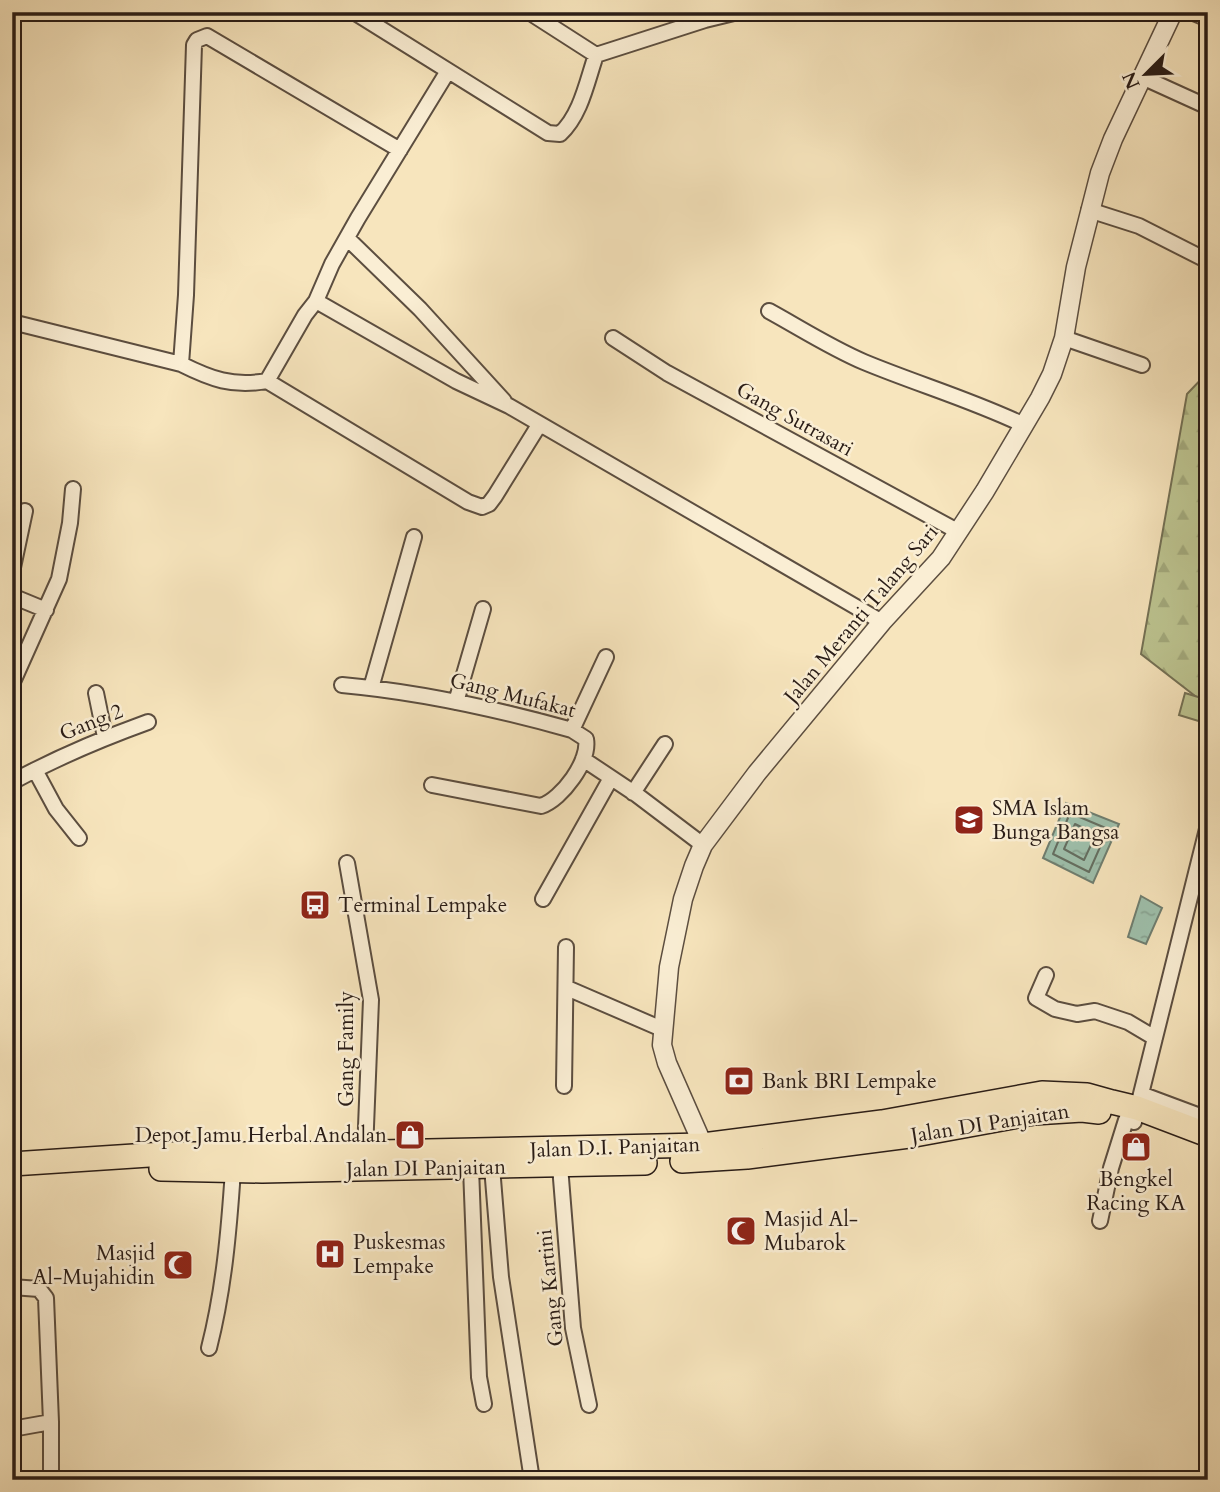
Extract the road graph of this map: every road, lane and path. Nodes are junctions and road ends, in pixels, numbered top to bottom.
1 (354, 12) edge
2 (528, 12) edge
3 (738, 12) edge
4 (1172, 12) edge
5 (1191, 12) edge
6 (1208, 19) edge
7 (596, 55) junction
8 (448, 71) junction
9 (1142, 77) junction
10 (1208, 107) edge
11 (400, 150) junction
12 (1089, 210) junction
13 (347, 239) junction
14 (1208, 261) edge
15 (316, 301) junction
16 (769, 311) dead end
17 (12, 322) edge
18 (614, 338) dead end
19 (1064, 338) junction
20 (181, 364) junction
21 (1142, 365) dead end
22 (267, 381) junction
23 (509, 405) junction
24 (539, 425) junction
25 (1024, 425) junction
26 (73, 489) dead end
27 (25, 511) dead end
28 (959, 532) junction
29 (414, 537) dead end
30 (12, 572) edge
31 (12, 596) edge
32 (482, 609) dead end
33 (46, 610) junction
34 (882, 622) junction
35 (606, 657) dead end
36 (12, 684) edge
37 (342, 685) dead end
38 (371, 688) junction
39 (96, 693) dead end
40 (456, 702) junction
41 (148, 722) dead end
42 (572, 730) junction
43 (105, 737) junction
44 (665, 744) dead end
45 (583, 760) junction
46 (35, 770) junction
47 (14, 778) edge
48 (611, 778) junction
49 (432, 785) dead end
50 (633, 793) junction
51 (1208, 825) edge
52 (79, 838) dead end
53 (703, 845) junction
54 (347, 863) dead end
55 (542, 899) dead end
56 (566, 947) dead end
57 (1046, 975) dead end
58 (567, 988) junction
59 (662, 1029) junction
60 (1155, 1038) junction
61 (564, 1086) dead end
62 (1134, 1111) junction
63 (1179, 1116) junction
64 (1208, 1119) edge
65 (1208, 1135) edge
66 (1208, 1150) edge
67 (365, 1152) junction
68 (707, 1152) junction
69 (441, 1160) junction
70 (12, 1164) edge
71 (560, 1166) junction
72 (482, 1168) junction
73 (233, 1170) junction
74 (12, 1178) edge
75 (1100, 1221) dead end
76 (12, 1287) edge
77 (209, 1348) dead end
78 (484, 1404) dead end
79 (589, 1405) dead end
80 (51, 1422) junction
81 (12, 1429) edge
82 (51, 1480) edge
83 (532, 1480) edge

1 - 8 street
2 - 7 street
3 - 7 street
4 - 9 street, Jalan Meranti Talang Sari
5 - 6 street
7 - 8 street
8 - 11 street
9 - 10 street
9 - 12 street, Jalan Meranti Talang Sari
11 - 13 street
11 - 20 street
12 - 14 street
12 - 19 street, Jalan Meranti Talang Sari
13 - 15 street
13 - 23 street
15 - 22 street
15 - 23 street
16 - 25 street
17 - 20 street
18 - 28 street, Gang Sutrasari
19 - 21 street
19 - 25 street, Jalan Meranti Talang Sari
20 - 22 street
22 - 24 street
23 - 24 street
24 - 34 street
25 - 28 street, Jalan Meranti Talang Sari
26 - 33 street
27 - 30 street
28 - 34 street, Jalan Meranti Talang Sari
29 - 38 street
31 - 33 street
32 - 40 street
33 - 36 street
34 - 53 street, Jalan Meranti Talang Sari
35 - 42 street
37 - 38 street, Gang Mufakat
38 - 40 street, Gang Mufakat
39 - 43 street
40 - 42 street, Gang Mufakat
41 - 43 street, Gang 2
42 - 45 street, Gang Mufakat
43 - 46 street, Gang 2
44 - 50 street
45 - 48 street
45 - 49 street
46 - 47 street, Gang 2
46 - 52 street
48 - 50 street
48 - 55 street
50 - 53 street
51 - 60 street
53 - 59 street, Jalan Meranti Talang Sari
54 - 67 street, Gang Family
56 - 58 street
57 - 60 street
58 - 59 street
58 - 61 street
59 - 68 street, Jalan Meranti Talang Sari
60 - 62 street
62 - 63 highway
62 - 66 highway, Jalan DI Panjaitan
62 - 68 highway, Jalan DI Panjaitan
62 - 75 street
63 - 64 street
63 - 65 highway
67 - 69 highway, Jalan D.I. Panjaitan
67 - 70 highway, Jalan D.I. Panjaitan
68 - 69 highway, Jalan D.I. Panjaitan
68 - 71 highway, Jalan DI Panjaitan
69 - 72 highway, Jalan DI Panjaitan
69 - 73 highway, Jalan DI Panjaitan
71 - 72 highway, Jalan DI Panjaitan
71 - 79 street, Gang Kartini
72 - 78 street
72 - 83 street
73 - 74 highway, Jalan DI Panjaitan
73 - 77 street
76 - 80 street
80 - 81 street
80 - 82 street

